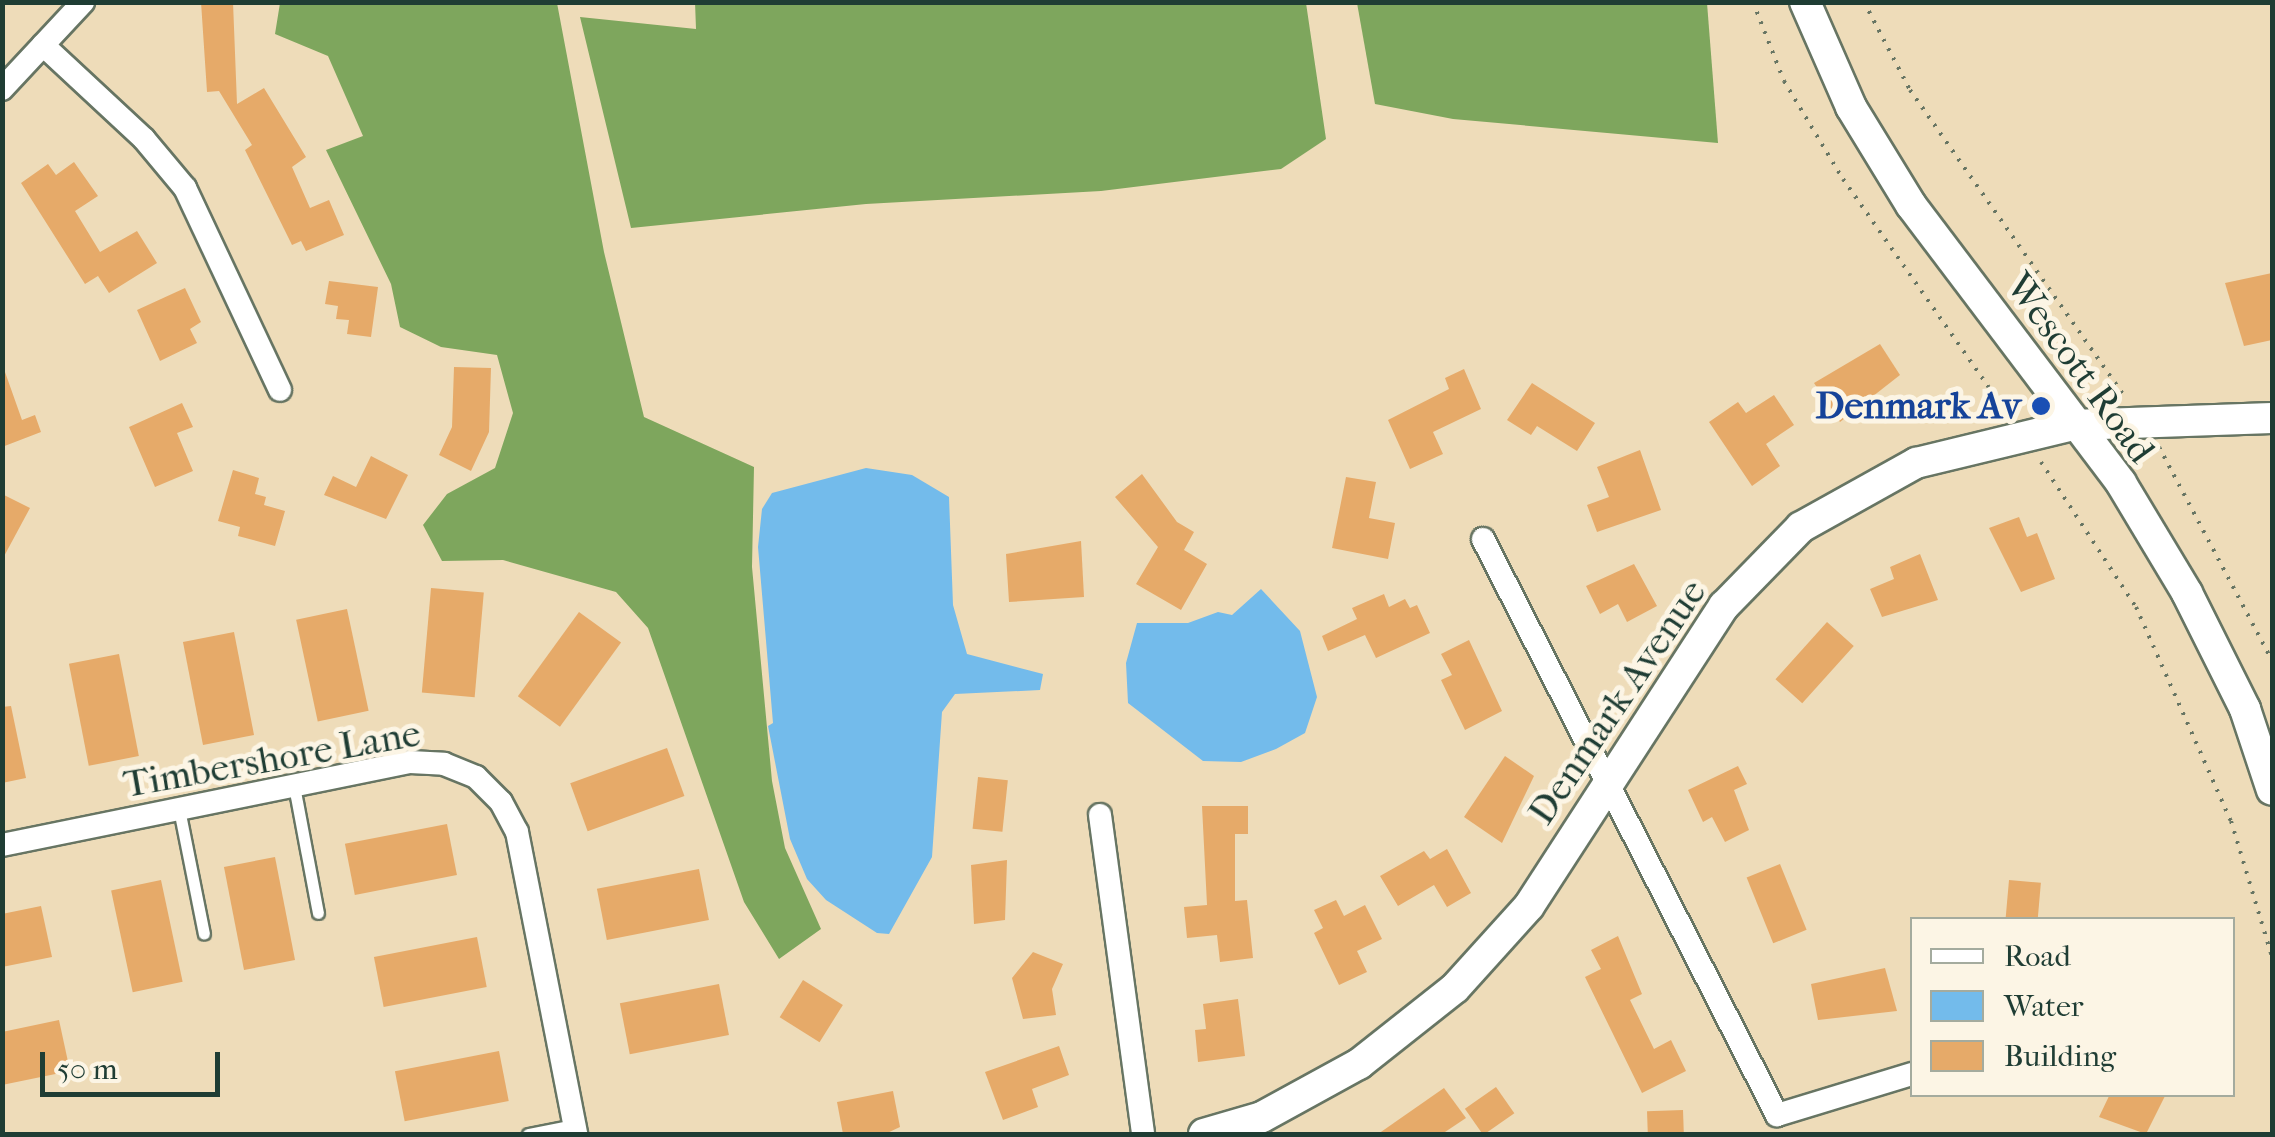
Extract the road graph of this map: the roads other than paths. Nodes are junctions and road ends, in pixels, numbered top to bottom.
1 (82, 2) edge
2 (1805, 2) edge
3 (43, 45) junction
4 (2, 89) edge
5 (280, 390) dead end
6 (2272, 418) edge
7 (2073, 425) junction
8 (1483, 539) dead end
9 (294, 786) junction
10 (1608, 786) junction
11 (2272, 790) edge
12 (179, 809) junction
13 (1100, 815) dead end
14 (2, 844) edge
15 (318, 913) dead end
16 (204, 934) dead end
17 (1910, 1075) edge
18 (1270, 1126) edge
19 (575, 1130) edge
20 (528, 1134) edge
21 (1143, 1134) edge
22 (1204, 1134) edge

1 - 3 street
2 - 7 street, Wescott Road
3 - 4 street
3 - 5 street
6 - 7 street, Denmark Avenue
7 - 10 street, Denmark Avenue
7 - 11 street, Wescott Road
8 - 10 street
9 - 12 street, Timbershore Lane
9 - 15 lane
9 - 19 street, Timbershore Lane
10 - 17 street
10 - 18 street, Denmark Avenue
12 - 14 street, Timbershore Lane
12 - 16 lane
13 - 21 street
18 - 22 street, Denmark Avenue
19 - 20 lane

